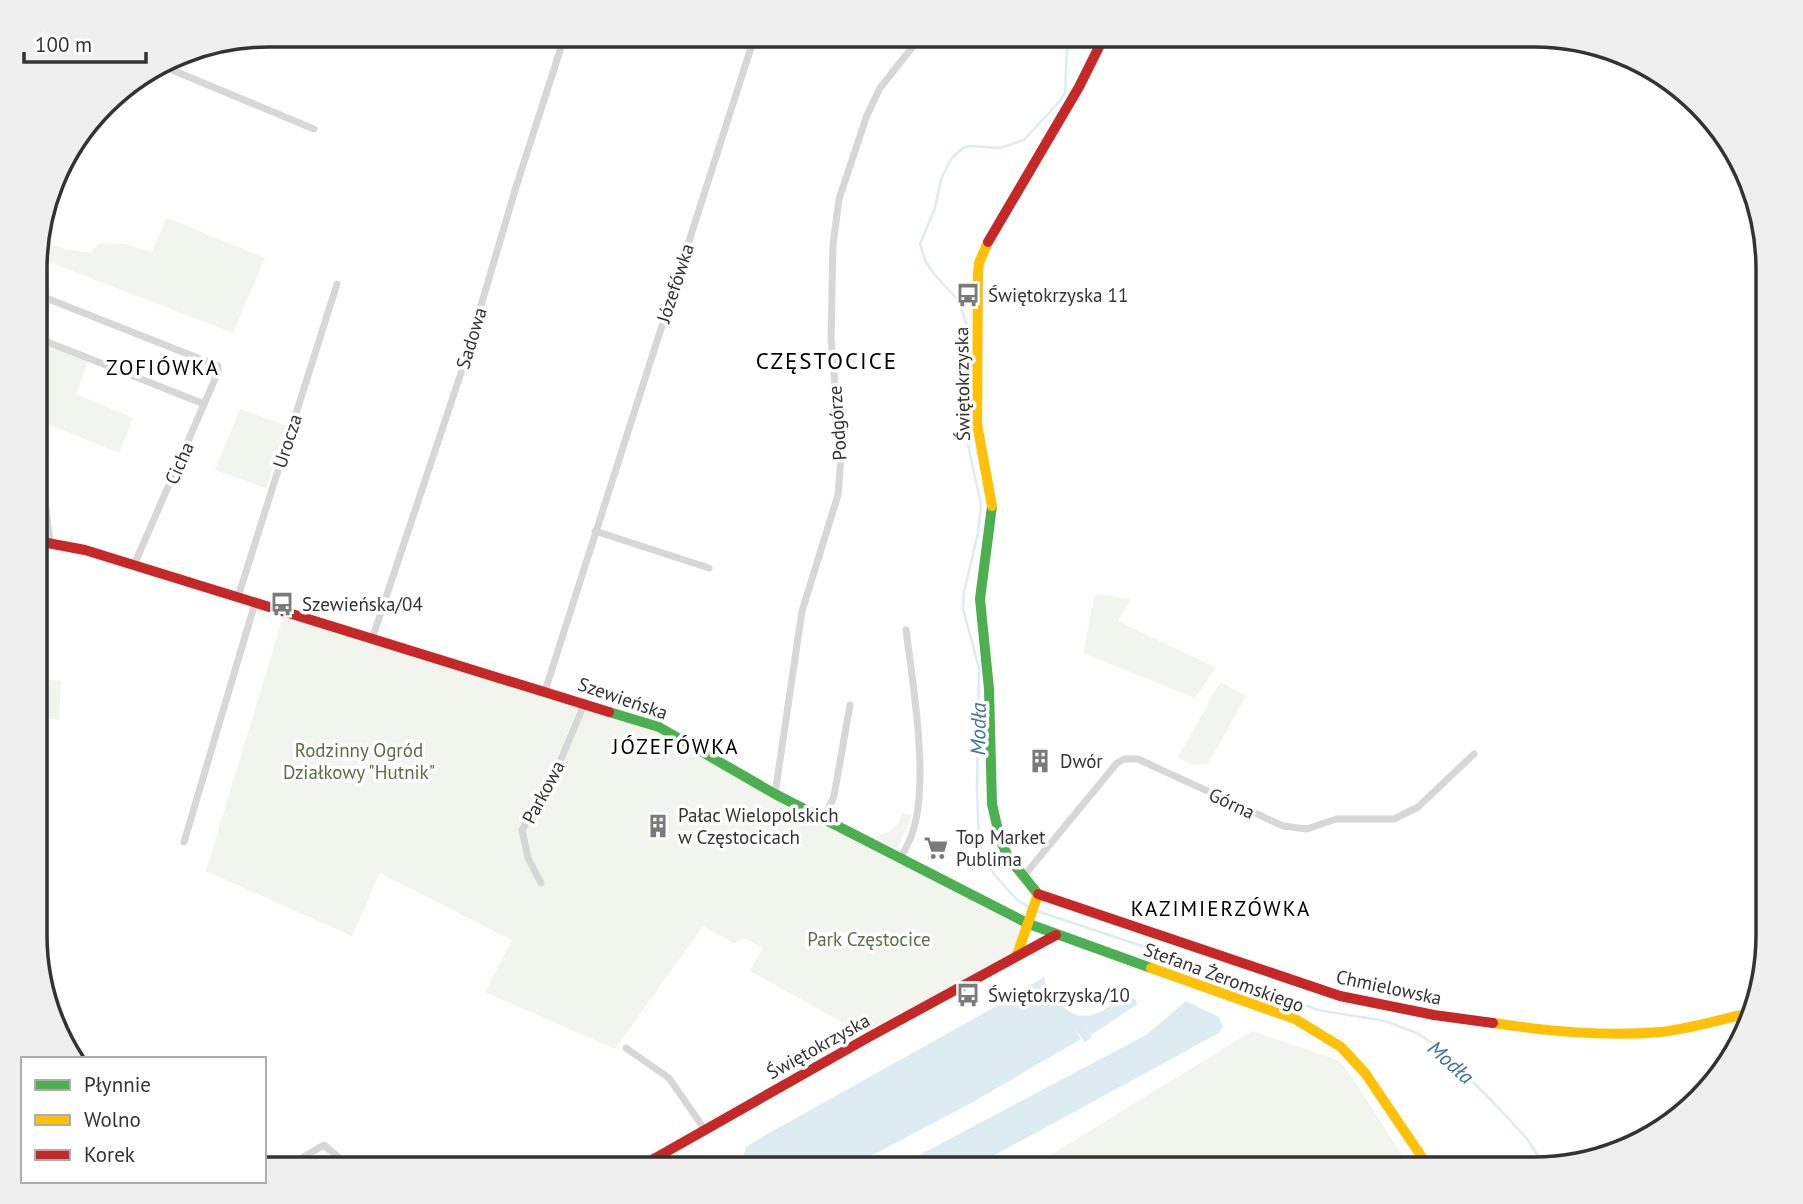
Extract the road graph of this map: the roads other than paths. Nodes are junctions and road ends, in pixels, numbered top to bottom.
1 (561, 47) edge
2 (751, 47) edge
3 (912, 47) edge
4 (1099, 47) edge
5 (172, 70) edge
6 (314, 129) dead end
7 (337, 284) dead end
8 (47, 298) edge
9 (47, 342) edge
10 (204, 404) junction
11 (47, 518) edge
12 (595, 531) junction
13 (47, 542) edge
14 (50, 542) junction
15 (134, 565) junction
16 (709, 568) dead end
17 (238, 597) junction
18 (255, 603) junction
19 (906, 630) dead end
20 (373, 639) junction
21 (545, 691) junction
22 (585, 702) junction
23 (850, 705) dead end
24 (1474, 754) dead end
25 (775, 794) junction
26 (824, 820) junction
27 (184, 842) dead end
28 (900, 859) junction
29 (1023, 877) junction
30 (541, 883) dead end
31 (1036, 900) junction
32 (1030, 920) junction
33 (1056, 935) junction
34 (1017, 955) junction
35 (1740, 1015) edge
36 (626, 1048) dead end
37 (705, 1130) junction
38 (1422, 1156) edge
39 (304, 1157) edge
40 (338, 1157) edge
41 (658, 1157) edge

1 - 20 street, Sadowa
2 - 12 street, Józefówka
3 - 25 street, Podgórze
4 - 29 street, Świętokrzyska
5 - 6 street
7 - 17 street, Urocza
8 - 10 street, Cicha
9 - 10 street
10 - 15 street, Cicha
11 - 14 street
12 - 16 street
12 - 21 street, Józefówka
13 - 14 street, Szewieńska
14 - 15 street, Szewieńska
15 - 17 street, Szewieńska
17 - 18 street, Szewieńska
18 - 20 street, Szewieńska
18 - 27 street
19 - 28 street
20 - 21 street, Szewieńska
21 - 22 street, Szewieńska
22 - 25 street, Szewieńska
22 - 30 street, Parkowa
23 - 26 street
24 - 29 street, Górna
25 - 26 street, Szewieńska
26 - 28 street, Szewieńska
28 - 32 street, Szewieńska
29 - 31 street, Świętokrzyska
31 - 32 street
31 - 35 street, Chmielowska
32 - 33 street, Stefana Żeromskiego
32 - 34 street
33 - 34 street, Świętokrzyska
33 - 38 street, Stefana Żeromskiego
34 - 37 street, Świętokrzyska
36 - 37 street
37 - 41 street, Świętokrzyska
39 - 40 street

